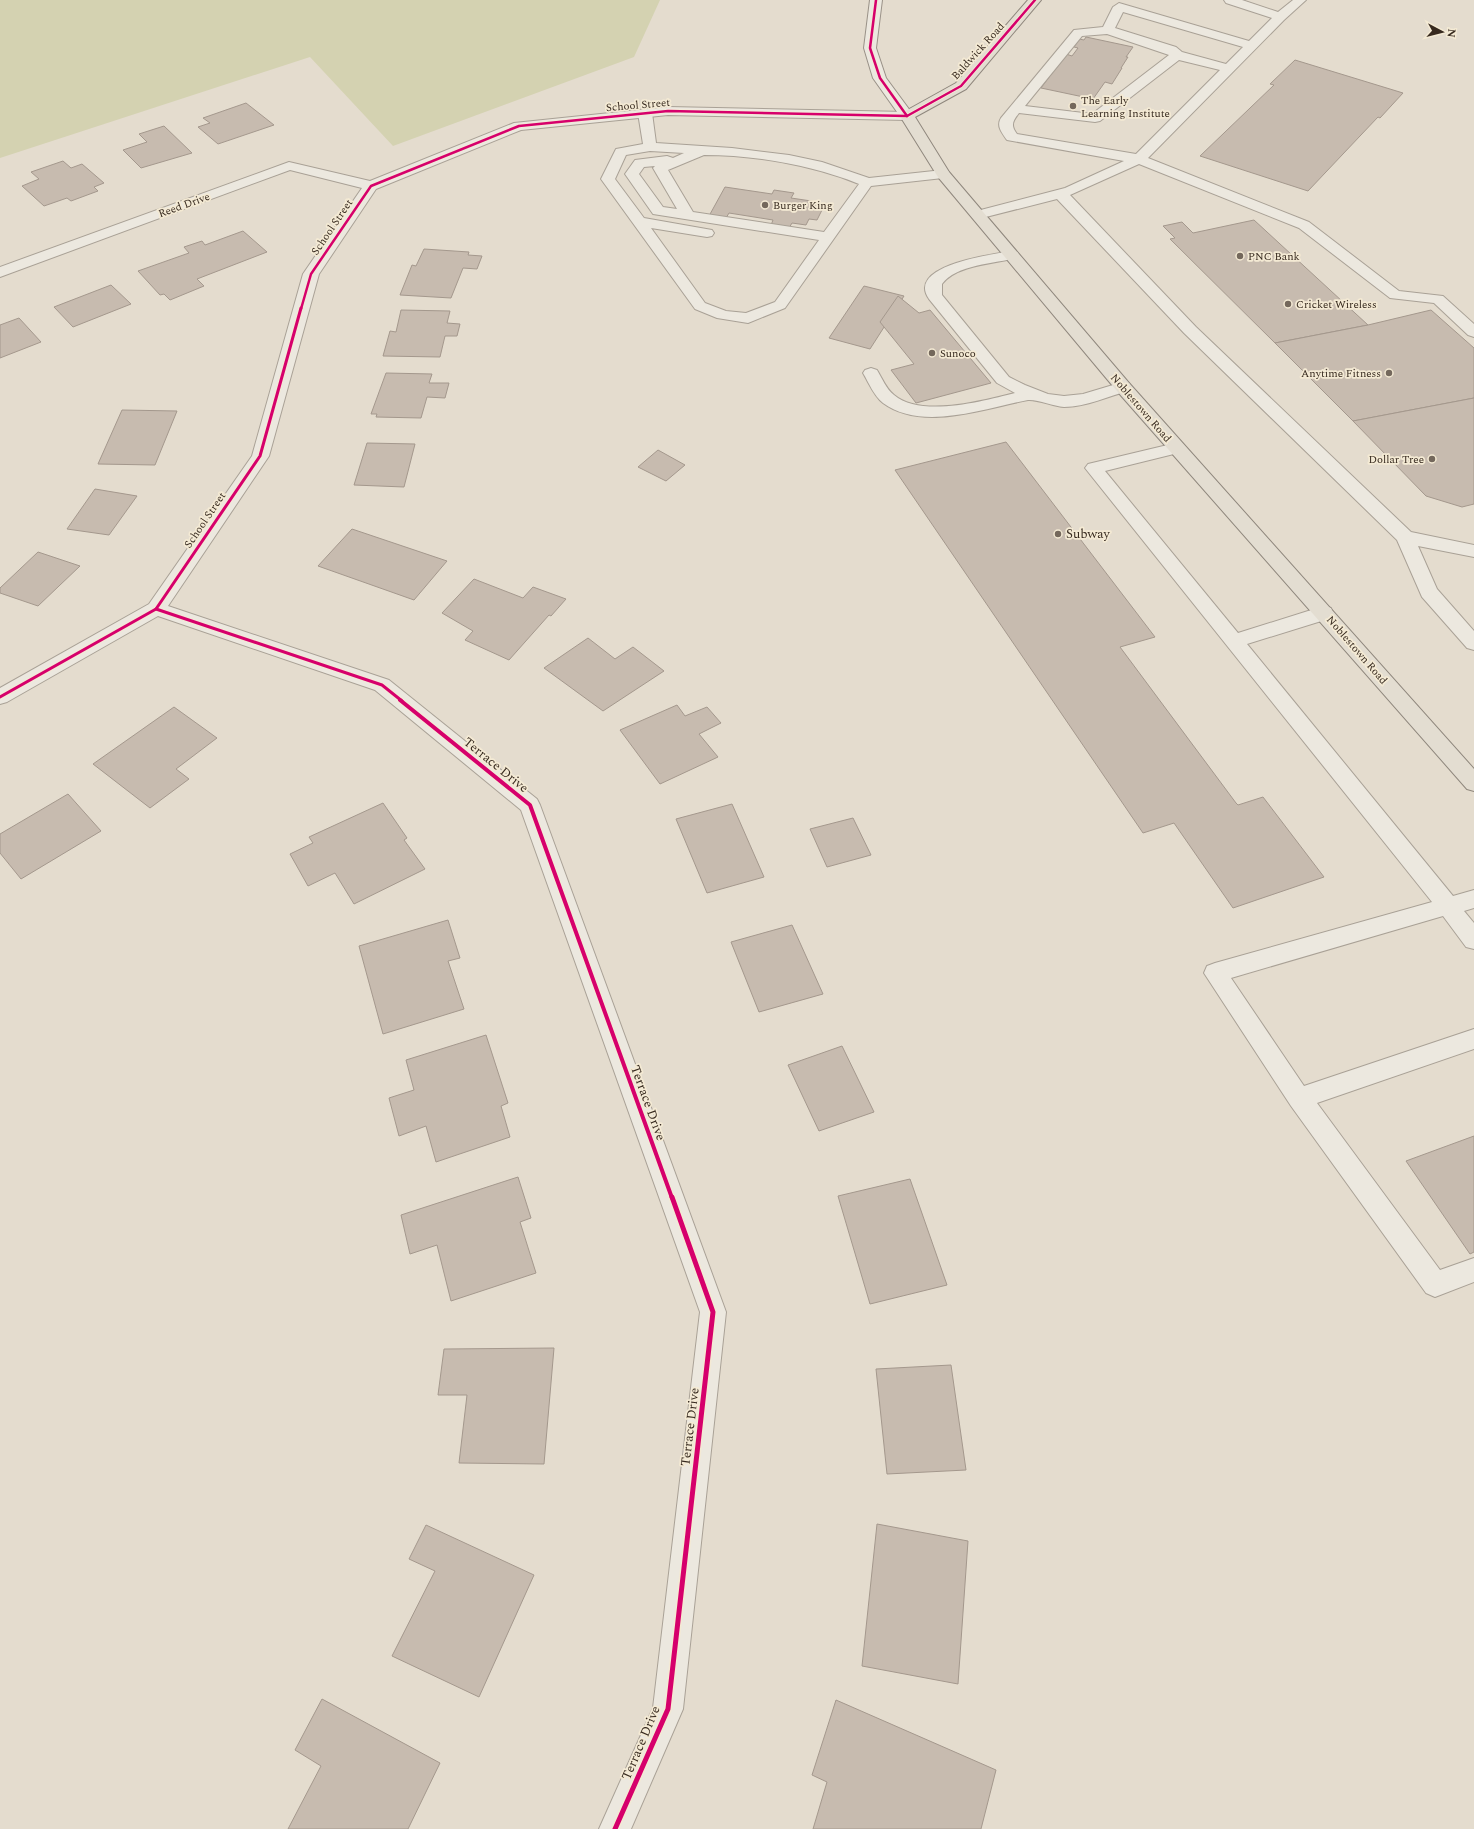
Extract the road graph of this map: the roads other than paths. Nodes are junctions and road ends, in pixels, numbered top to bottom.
1 (876, 0) edge
2 (1035, 0) edge
3 (1230, 0) edge
4 (1300, 0) edge
5 (1123, 4) edge
6 (1280, 17) junction
7 (1108, 30) junction
8 (1252, 46) junction
9 (1177, 55) junction
10 (1229, 69) junction
11 (1015, 109) junction
12 (645, 113) junction
13 (907, 116) junction
14 (650, 147) junction
15 (702, 151) junction
16 (682, 159) junction
17 (1138, 159) junction
18 (943, 174) junction
19 (867, 182) junction
20 (371, 186) junction
21 (1060, 193) junction
22 (978, 215) junction
23 (688, 216) junction
24 (639, 222) junction
25 (828, 237) junction
26 (772, 243) dead end
27 (803, 248) dead end
28 (819, 250) junction
29 (1012, 255) junction
30 (0, 272) edge
31 (1474, 332) edge
32 (871, 373) dead end
33 (1123, 387) junction
34 (1032, 394) junction
35 (1176, 448) junction
36 (1405, 537) junction
37 (1474, 551) edge
38 (156, 609) junction
39 (1324, 613) junction
40 (1234, 641) junction
41 (1474, 643) edge
42 (0, 697) edge
43 (1474, 783) edge
44 (1474, 899) edge
45 (1448, 906) junction
46 (1474, 940) edge
47 (1474, 1039) edge
48 (1299, 1098) junction
49 (1474, 1270) edge
50 (615, 1829) edge

1 - 13 street, Noblestown Road
2 - 13 main road, Baldwick Road
3 - 6 street
4 - 6 street
5 - 7 street
5 - 8 street
6 - 8 street
7 - 9 street
7 - 11 street
8 - 10 street
9 - 10 street
9 - 11 street
10 - 17 street
11 - 17 street
12 - 13 street, School Street
12 - 14 street
12 - 20 street, School Street
13 - 18 main road, Noblestown Road
14 - 15 street
14 - 24 street
15 - 16 street
15 - 19 street
16 - 23 street
16 - 23 street
17 - 21 street
17 - 31 street
18 - 19 street
18 - 22 main road, Noblestown Road
19 - 25 street
20 - 30 street, Reed Drive
20 - 38 street, School Street
21 - 22 street
21 - 36 street
22 - 29 main road, Noblestown Road
23 - 25 street
24 - 26 street
24 - 28 street
25 - 28 street
27 - 28 street
29 - 33 main road, Noblestown Road
29 - 34 street
32 - 34 street
33 - 34 street
33 - 35 main road, Noblestown Road
35 - 39 main road, Noblestown Road
35 - 40 street
36 - 37 street
36 - 41 street
38 - 42 street, School Street
38 - 50 street, Terrace Drive
39 - 40 street
39 - 43 main road, Noblestown Road
40 - 45 street
44 - 45 street
45 - 46 street
45 - 48 street
47 - 48 street
48 - 49 street

